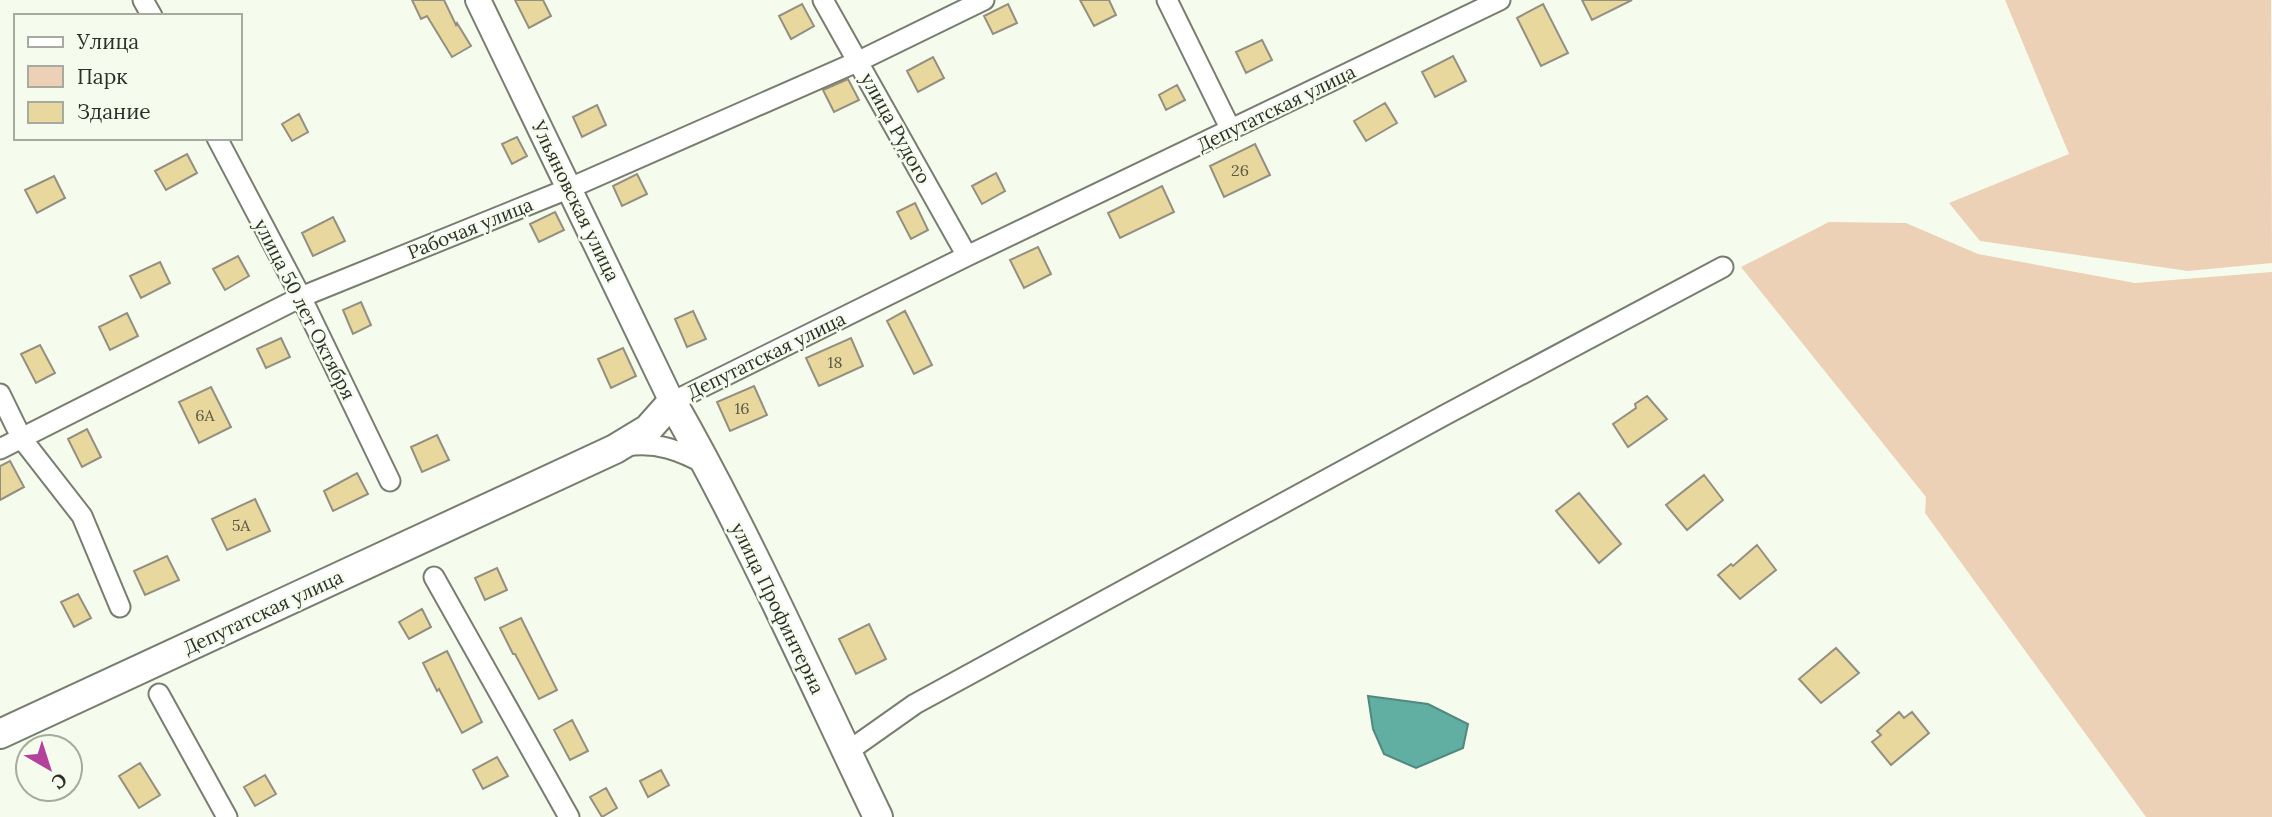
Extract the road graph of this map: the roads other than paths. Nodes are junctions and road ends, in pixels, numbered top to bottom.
1 (478, 0) edge
2 (823, 0) edge
3 (984, 0) edge
4 (1167, 0) edge
5 (1489, 2) edge
6 (859, 61) junction
7 (1231, 130) junction
8 (218, 140) edge
9 (570, 188) junction
10 (967, 256) junction
11 (1723, 267) dead end
12 (301, 297) junction
13 (0, 394) edge
14 (673, 402) junction
15 (22, 439) junction
16 (0, 449) edge
17 (615, 449) junction
18 (709, 466) junction
19 (390, 481) dead end
20 (434, 577) dead end
21 (120, 607) dead end
22 (159, 694) dead end
23 (0, 734) edge
24 (847, 752) junction
25 (228, 817) edge
26 (569, 817) edge
27 (878, 817) edge

1 - 9 street, Ульяновская улица
2 - 6 street, улица Рудого
3 - 6 street, Рабочая улица
4 - 7 street
5 - 7 street, Депутатская улица
6 - 9 street, Рабочая улица
6 - 10 street, улица Рудого
7 - 10 street, Депутатская улица
8 - 12 street, улица 50 лет Октября
9 - 12 street, Рабочая улица
9 - 14 street, Ульяновская улица
10 - 14 street, Депутатская улица
11 - 24 street
12 - 15 street, Рабочая улица
12 - 19 street, улица 50 лет Октября
13 - 15 street
14 - 17 main road, Депутатская улица
14 - 18 main road, улица Профинтерна
15 - 16 street, Рабочая улица
15 - 21 street
17 - 18 street
17 - 23 main road, Депутатская улица
18 - 24 main road, улица Профинтерна
20 - 26 street
22 - 25 street
24 - 27 main road, улица Профинтерна

